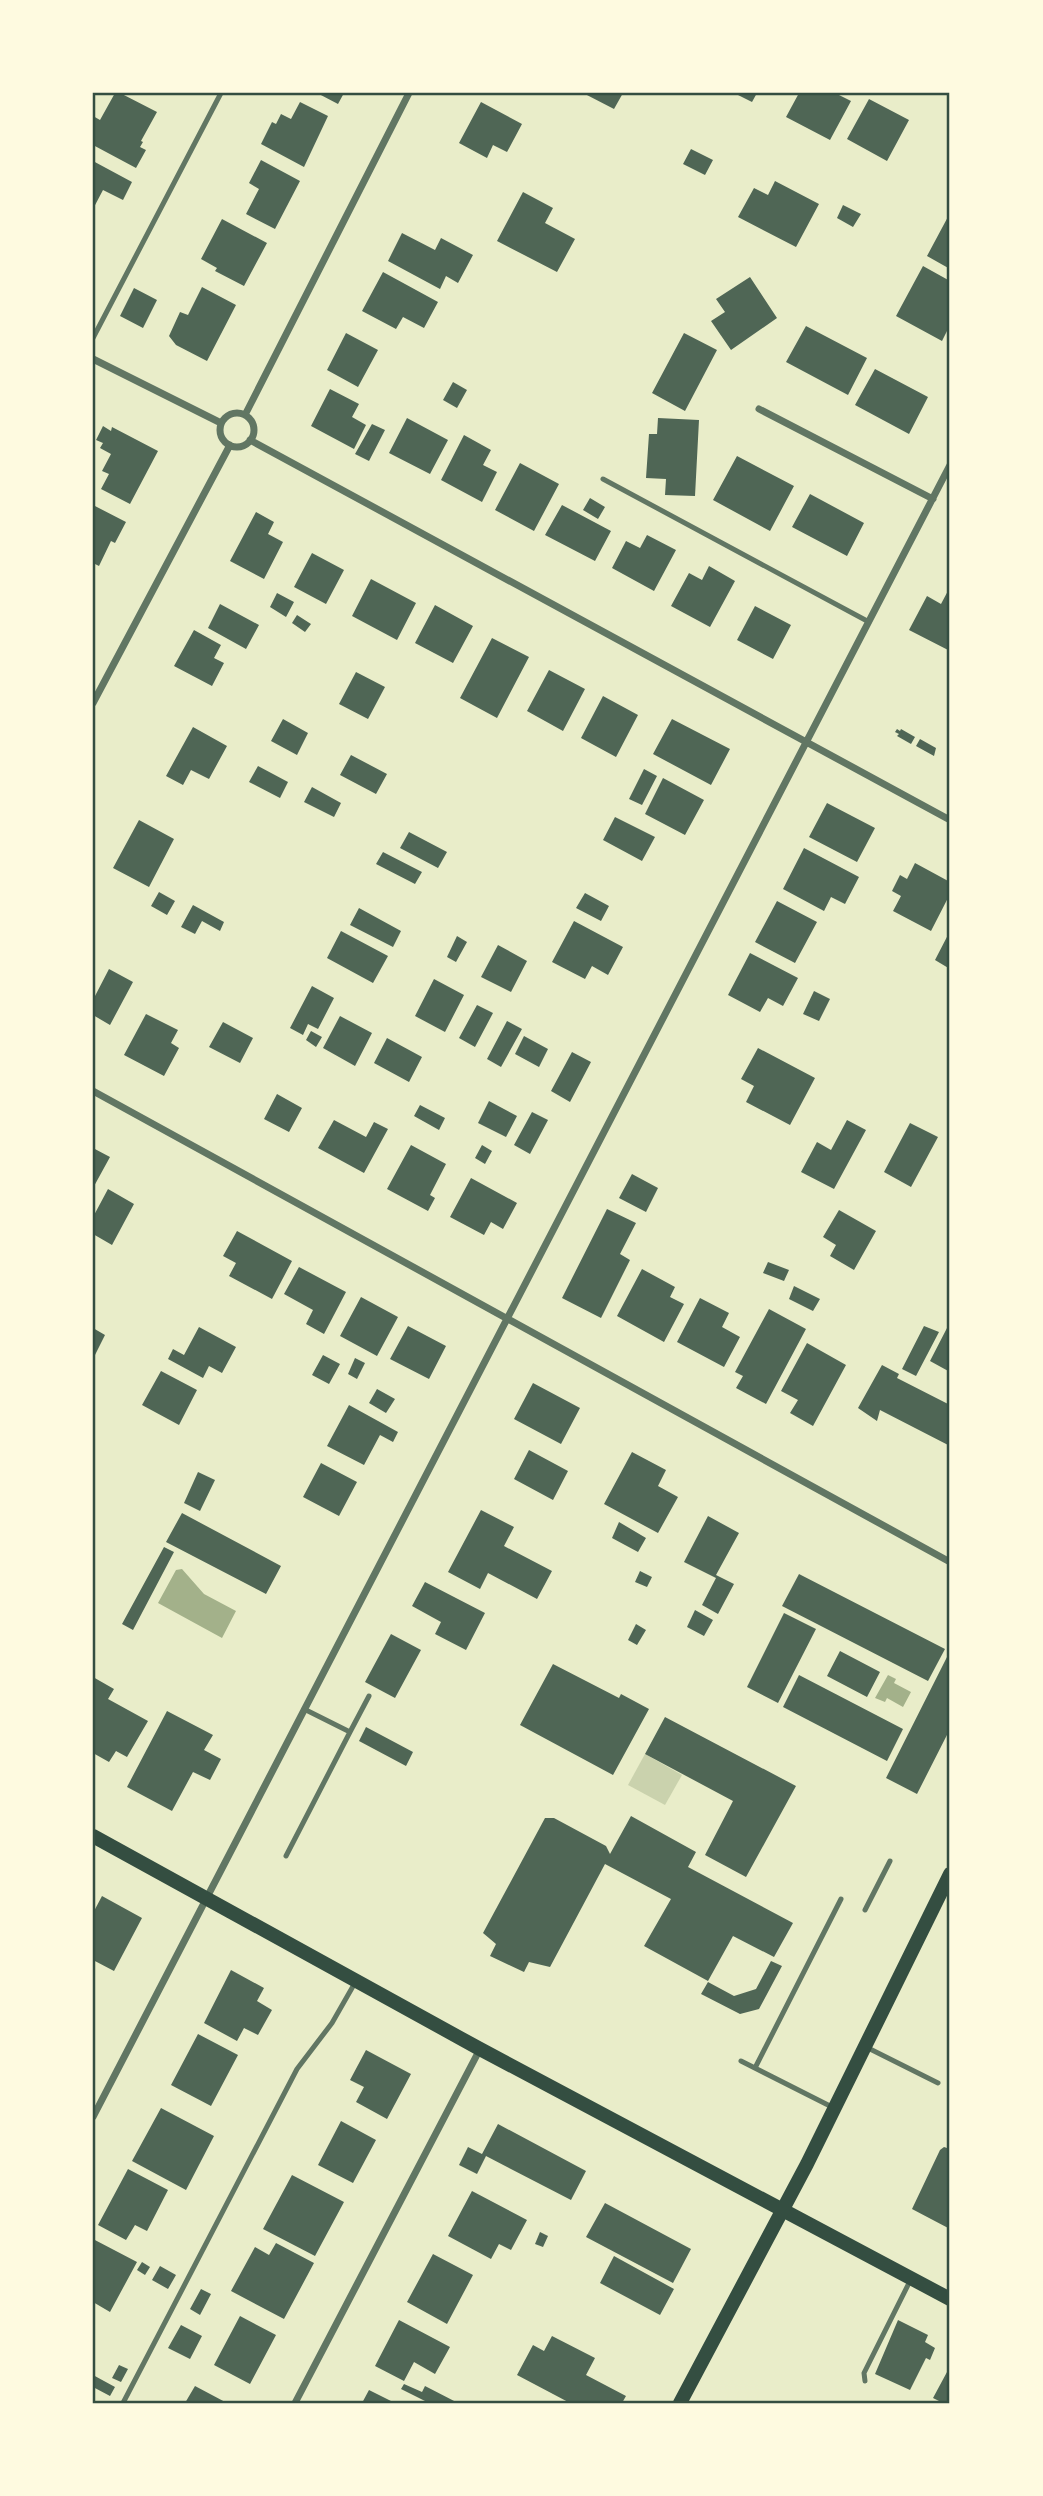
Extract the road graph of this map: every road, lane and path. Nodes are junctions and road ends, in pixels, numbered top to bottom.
1 (221, 93) edge
2 (409, 93) edge
3 (93, 338) edge
4 (93, 359) edge
5 (759, 409) dead end
6 (244, 415) junction
7 (221, 422) junction
8 (250, 440) junction
9 (229, 445) junction
10 (950, 466) edge
11 (603, 479) dead end
12 (933, 499) junction
13 (869, 622) junction
14 (93, 703) edge
15 (806, 743) junction
16 (950, 820) edge
17 (93, 1091) edge
18 (507, 1319) junction
19 (950, 1562) edge
20 (369, 1696) dead end
21 (304, 1709) junction
22 (350, 1732) junction
23 (93, 1836) edge
24 (286, 1856) dead end
25 (890, 1861) dead end
26 (950, 1874) edge
27 (206, 1899) junction
28 (841, 1899) dead end
29 (865, 1910) dead end
30 (356, 1981) junction
31 (865, 2046) junction
32 (480, 2049) junction
33 (741, 2061) dead end
34 (755, 2068) junction
35 (938, 2083) dead end
36 (834, 2108) junction
37 (93, 2117) edge
38 (783, 2208) junction
39 (911, 2278) junction
40 (950, 2298) edge
41 (865, 2381) dead end
42 (123, 2403) edge
43 (295, 2403) edge
44 (680, 2403) edge

1 - 3 lane
2 - 6 street
4 - 7 street
5 - 12 street
6 - 7 street
6 - 8 street
7 - 9 street
8 - 9 street
8 - 15 street
9 - 14 street
10 - 12 street
11 - 13 lane
12 - 13 street
13 - 15 street
15 - 16 street
15 - 18 street
17 - 18 street
18 - 19 street
18 - 21 street
20 - 22 lane
21 - 22 lane
21 - 27 street
22 - 24 lane
23 - 27 main road
25 - 29 lane
26 - 31 main road
27 - 30 main road
27 - 37 street
28 - 34 lane
30 - 32 main road
30 - 42 lane
31 - 35 lane
31 - 36 main road
32 - 38 main road
32 - 43 street
33 - 34 lane
34 - 36 lane
36 - 38 main road
38 - 39 main road
38 - 44 main road
39 - 40 main road
39 - 41 lane

